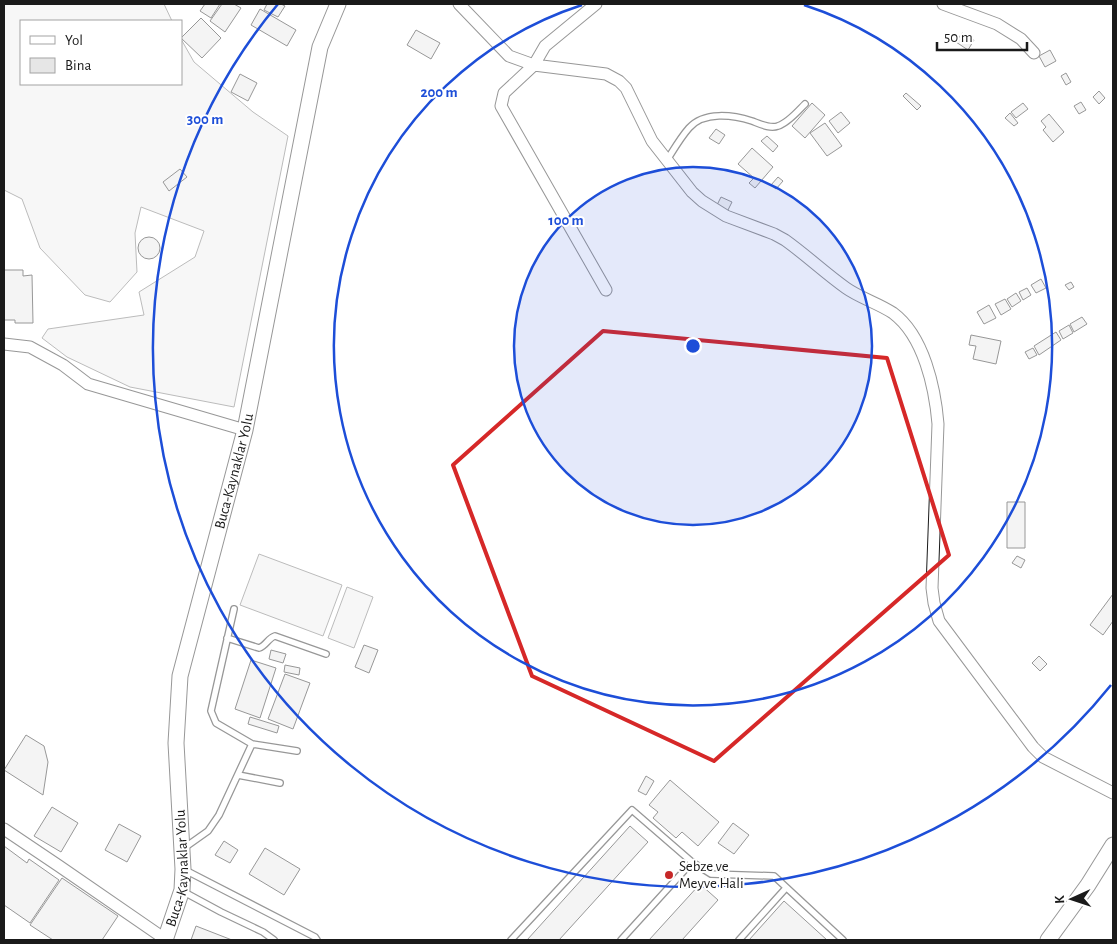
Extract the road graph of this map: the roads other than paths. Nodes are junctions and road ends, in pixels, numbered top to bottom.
1 (338, 4) edge
2 (459, 4) edge
3 (596, 4) edge
4 (943, 4) edge
5 (1034, 53) dead end
6 (534, 64) junction
7 (805, 104) dead end
8 (666, 160) junction
9 (606, 290) dead end
10 (4, 344) edge
11 (245, 430) junction
12 (234, 609) dead end
13 (227, 638) junction
14 (326, 654) dead end
15 (252, 744) junction
16 (297, 751) dead end
17 (238, 775) junction
18 (280, 783) dead end
19 (1113, 793) edge
20 (4, 829) edge
21 (1113, 845) edge
22 (182, 849) junction
23 (692, 862) junction
24 (184, 869) junction
25 (786, 888) junction
26 (182, 890) junction
27 (165, 940) edge
28 (274, 940) edge
29 (318, 940) edge
30 (511, 940) edge
31 (621, 940) edge
32 (739, 940) edge
33 (844, 940) edge
34 (1048, 940) edge

1 - 11 street, Buca-Kaynaklar Yolu
2 - 6 street
3 - 6 street
4 - 5 street
6 - 8 street
6 - 9 street
7 - 8 lane
8 - 19 street
10 - 11 street
11 - 22 street, Buca-Kaynaklar Yolu
12 - 13 lane
13 - 14 lane
13 - 15 lane
15 - 16 lane
15 - 17 lane
17 - 18 lane
17 - 22 lane
20 - 27 street
21 - 34 street
22 - 24 street, Buca-Kaynaklar Yolu
23 - 25 lane
23 - 30 lane
23 - 31 lane
24 - 26 street, Buca-Kaynaklar Yolu
24 - 29 lane
25 - 32 lane
25 - 33 lane
26 - 27 street, Buca-Kaynaklar Yolu
26 - 28 lane

